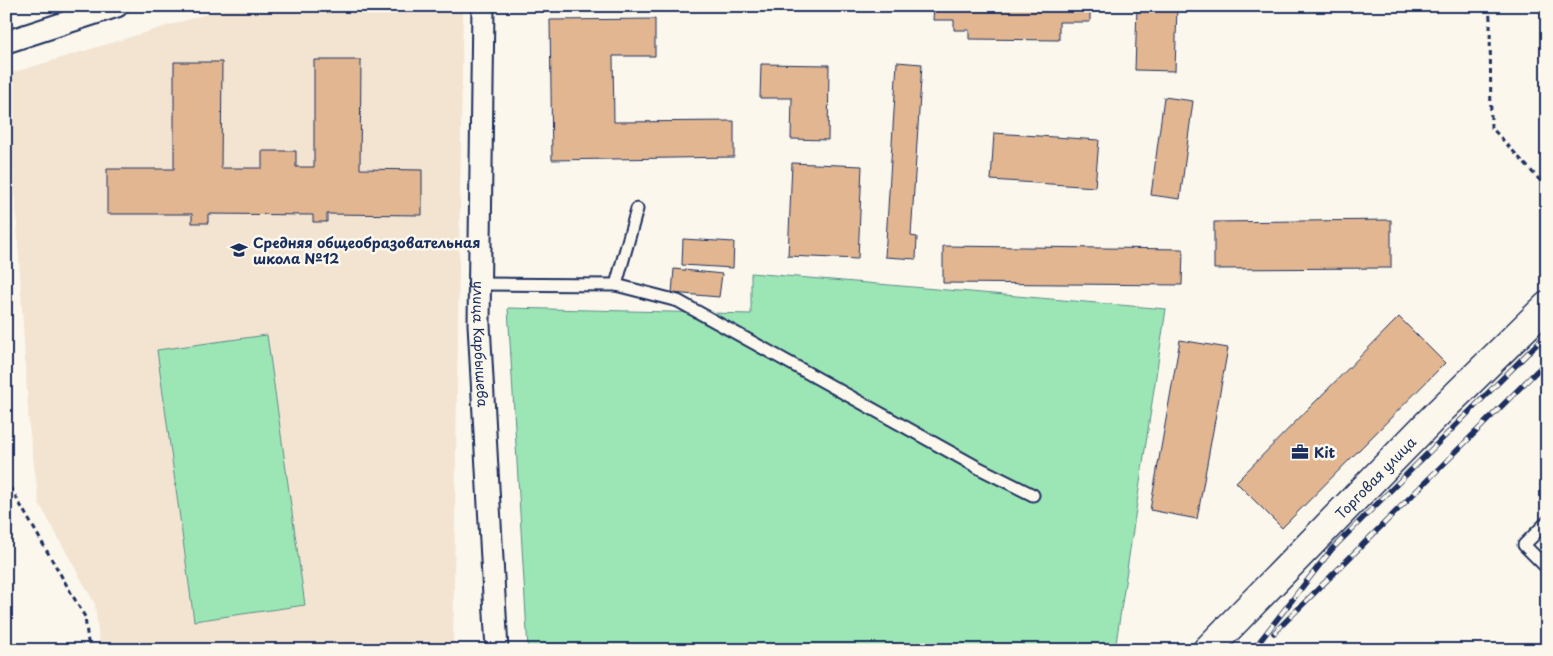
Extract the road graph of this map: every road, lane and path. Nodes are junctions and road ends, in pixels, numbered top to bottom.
1 (117, 6) edge
2 (483, 6) edge
3 (1489, 6) edge
4 (6, 42) edge
5 (1547, 188) edge
6 (637, 209) dead end
7 (479, 284) junction
8 (616, 285) junction
9 (1547, 306) edge
10 (6, 480) edge
11 (1033, 495) dead end
12 (1547, 522) edge
13 (1547, 568) edge
14 (89, 650) edge
15 (497, 650) edge
16 (1207, 650) edge

1 - 4 street
2 - 7 street, улица Карбышева
3 - 5 path
6 - 8 lane
7 - 8 lane
7 - 15 street, улица Карбышева
8 - 11 lane
9 - 16 street, Торговая улица
10 - 14 path
12 - 13 lane

